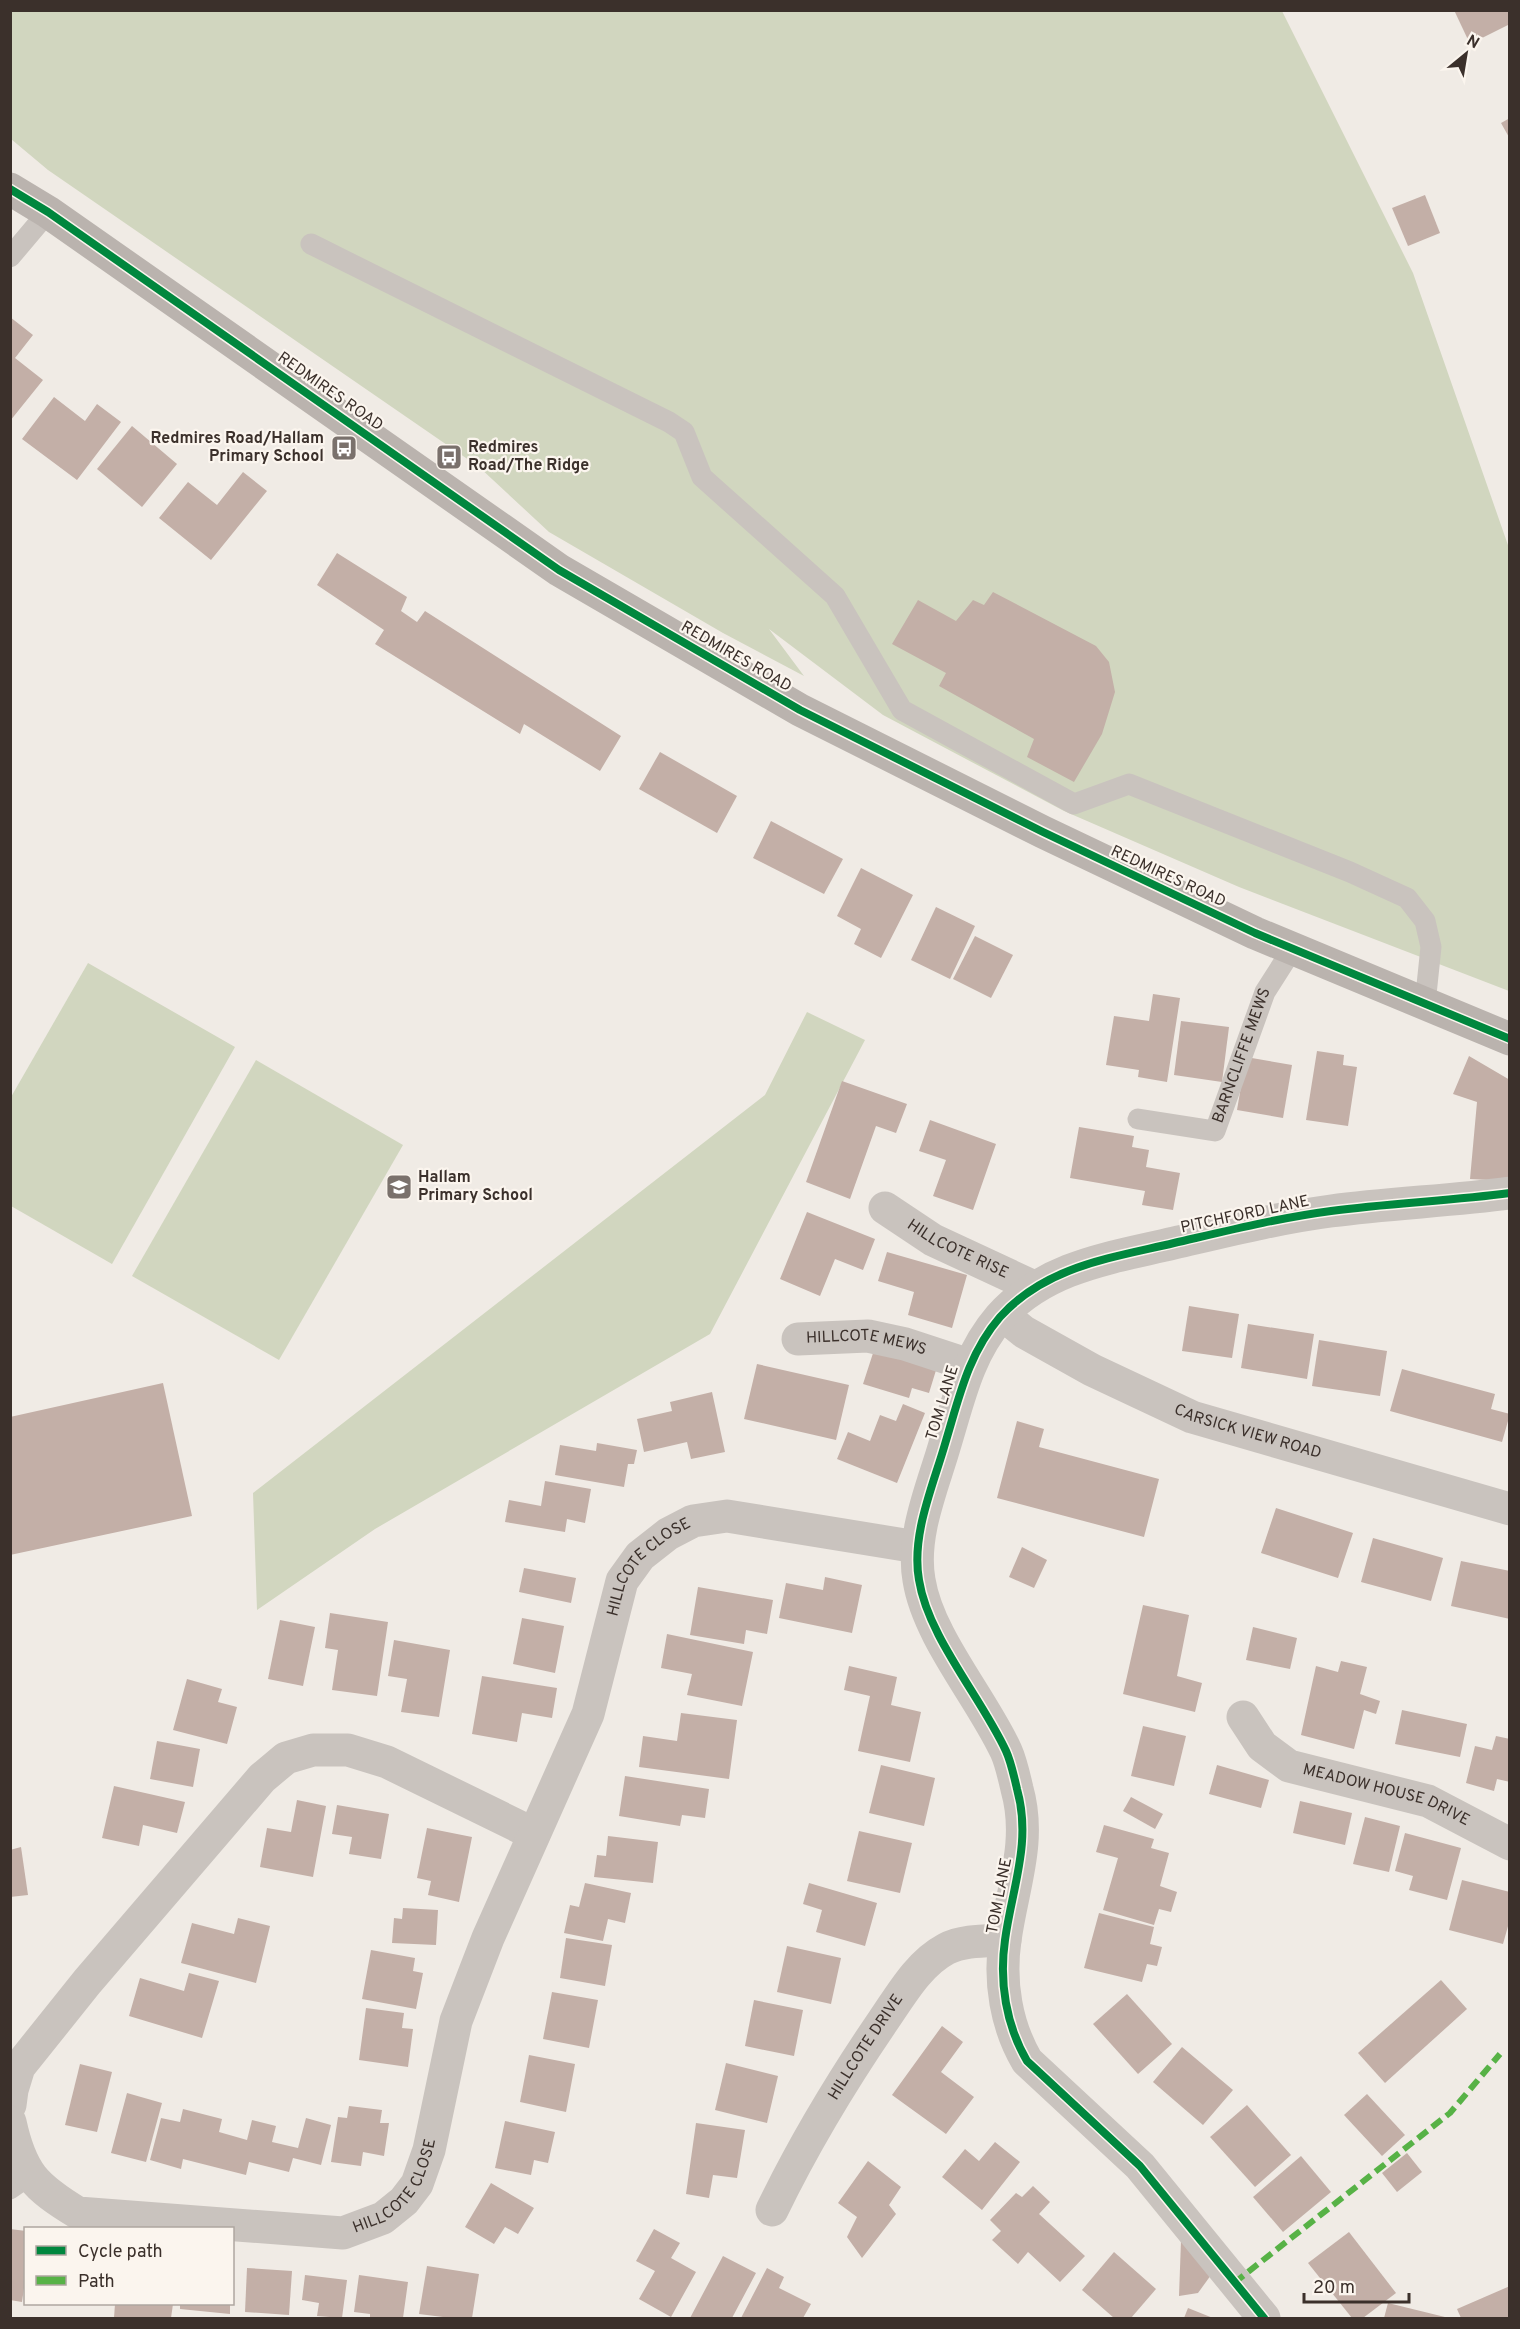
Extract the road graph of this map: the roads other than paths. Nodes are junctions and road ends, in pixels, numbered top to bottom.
1 (10, 189) edge
2 (48, 212) junction
3 (312, 244) dead end
4 (10, 257) edge
5 (1293, 948) junction
6 (1425, 1004) junction
7 (1509, 1039) edge
8 (1138, 1119) dead end
9 (1509, 1194) edge
10 (885, 1208) dead end
11 (1034, 1287) junction
12 (1003, 1315) junction
13 (798, 1339) dead end
14 (969, 1365) junction
15 (1509, 1509) edge
16 (917, 1547) junction
17 (1243, 1717) dead end
18 (534, 1834) junction
19 (1509, 1844) edge
20 (1005, 1940) junction
21 (10, 2104) edge
22 (10, 2122) edge
23 (20, 2182) edge
24 (772, 2210) dead end
25 (1264, 2319) edge

1 - 2 street, REDMIRES ROAD
2 - 4 lane
2 - 5 street, REDMIRES ROAD
3 - 6 lane
5 - 6 street, REDMIRES ROAD
5 - 8 lane, BARNCLIFFE MEWS
6 - 7 street, REDMIRES ROAD
9 - 11 street, PITCHFORD LANE
10 - 11 street, HILLCOTE RISE
11 - 12 street, PITCHFORD LANE
12 - 14 street, TOM LANE
12 - 15 street, CARSICK VIEW ROAD
13 - 14 street, HILLCOTE MEWS
14 - 16 street, TOM LANE
16 - 18 street, HILLCOTE CLOSE
16 - 20 street, TOM LANE
17 - 19 street, MEADOW HOUSE DRIVE
18 - 21 street
18 - 23 street, HILLCOTE CLOSE
20 - 24 street, HILLCOTE DRIVE
20 - 25 street, TOM LANE
22 - 23 street, HILLCOTE CLOSE

